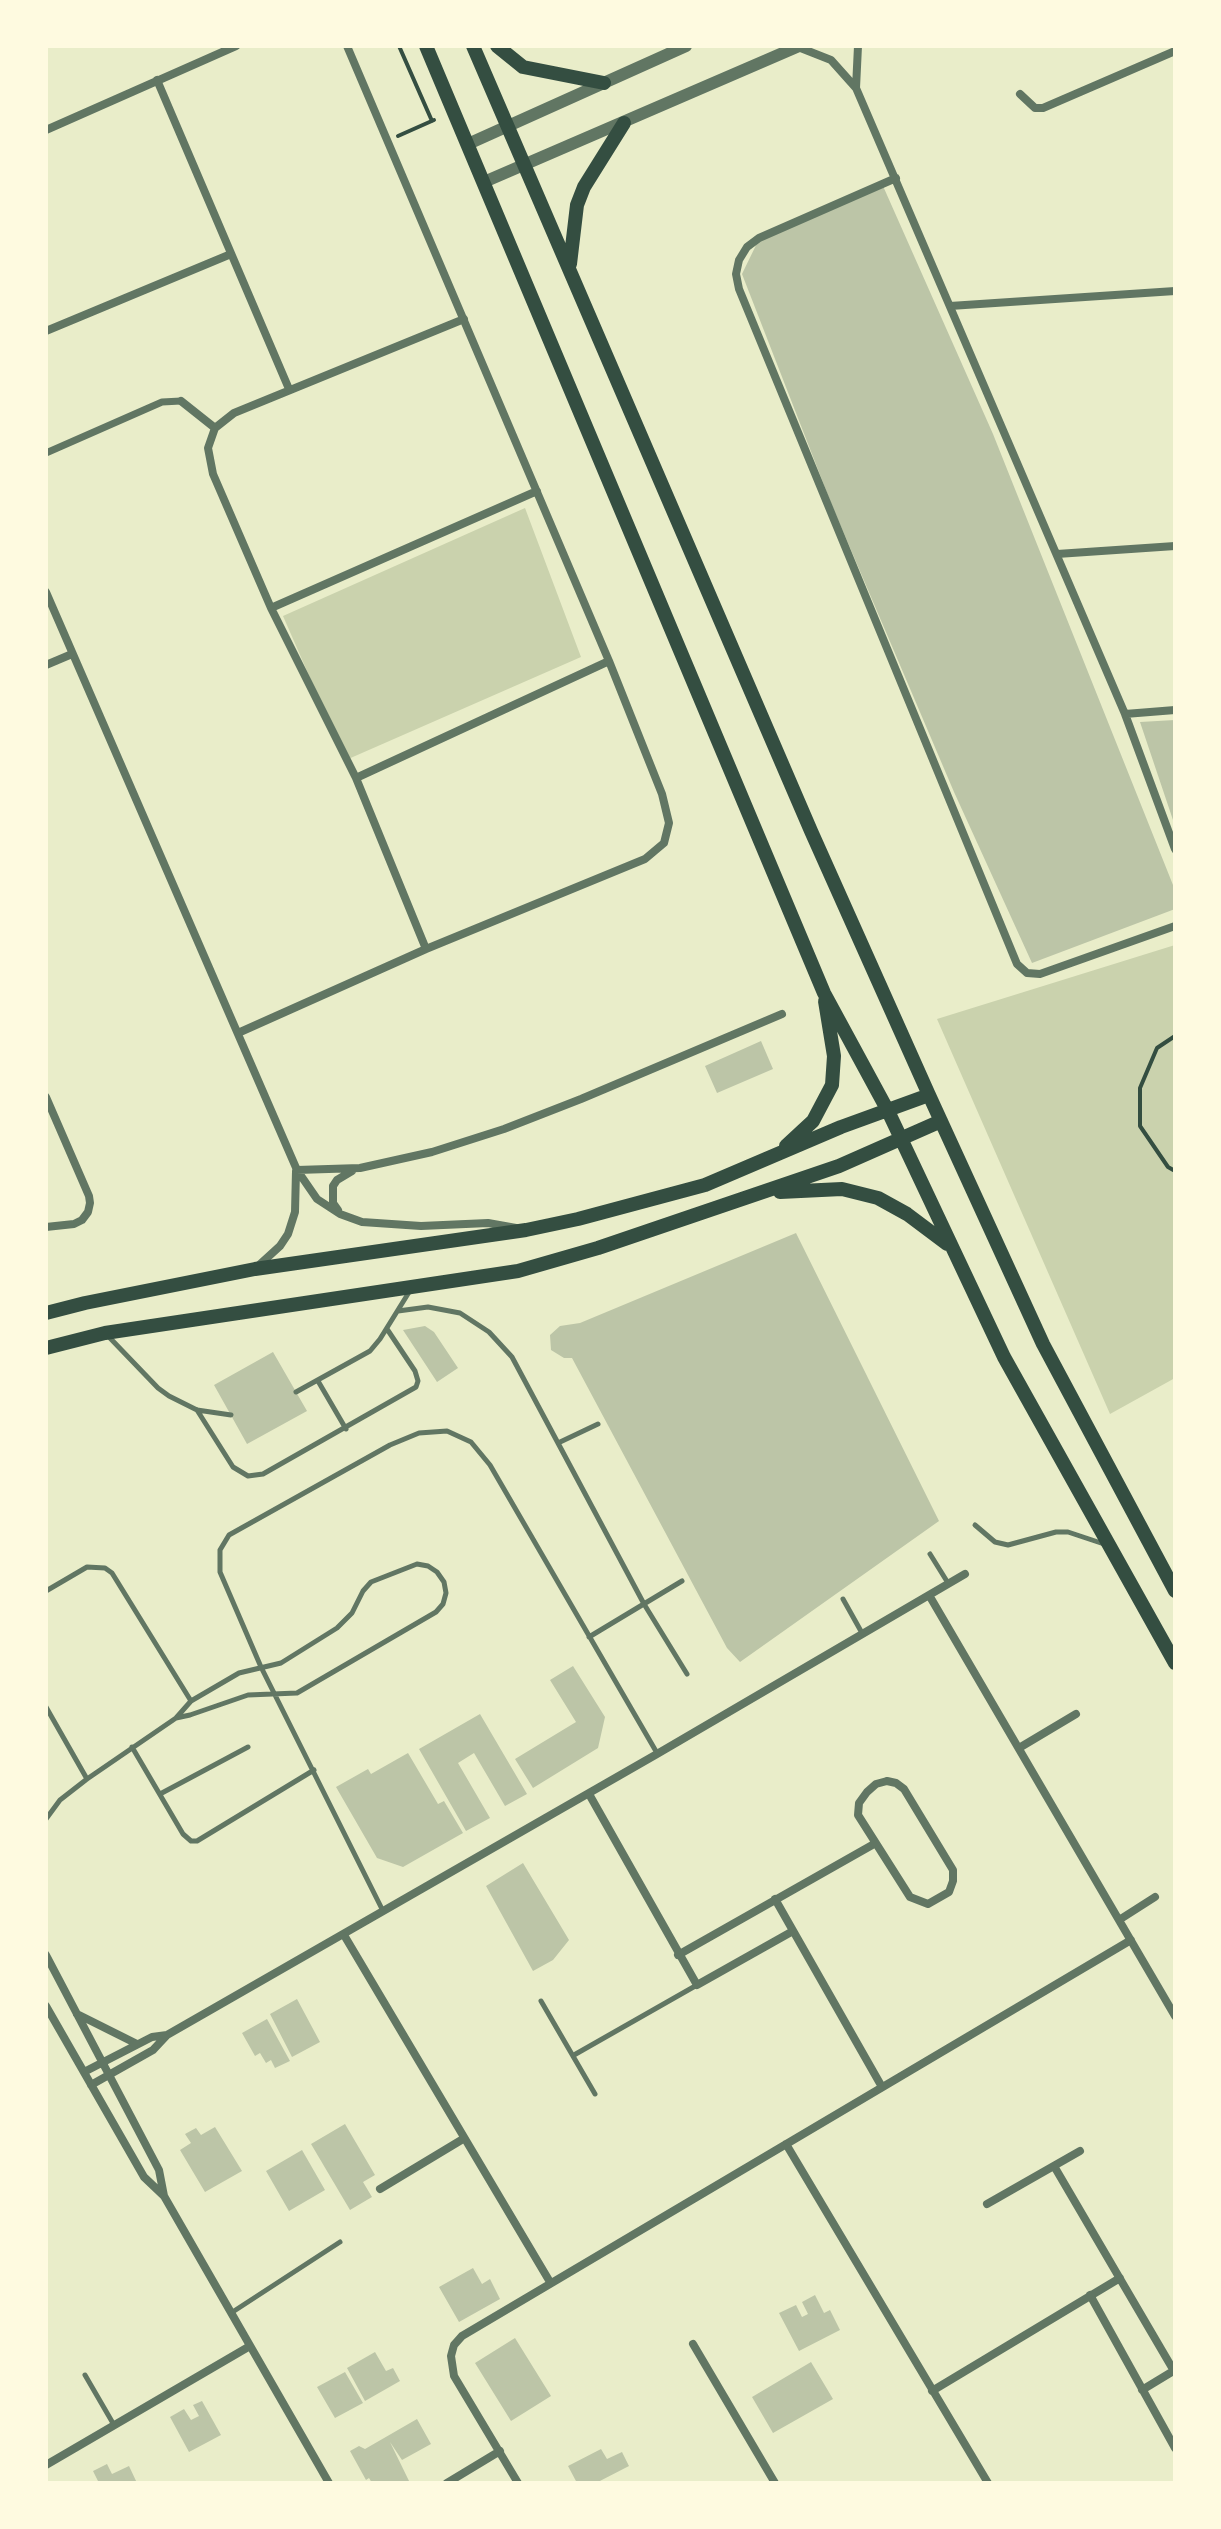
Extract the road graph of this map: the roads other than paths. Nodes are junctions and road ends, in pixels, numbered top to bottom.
1 (236, 46) edge
2 (347, 46) edge
3 (426, 46) edge
4 (473, 46) edge
5 (497, 46) edge
6 (686, 46) edge
7 (798, 46) edge
8 (858, 46) edge
9 (1175, 51) edge
10 (157, 80) junction
11 (604, 83) junction
12 (856, 88) junction
13 (1020, 94) dead end
14 (624, 123) junction
15 (509, 128) junction
16 (46, 130) edge
17 (468, 144) junction
18 (526, 164) junction
19 (896, 178) junction
20 (484, 182) junction
21 (231, 254) junction
22 (570, 269) junction
23 (1175, 291) edge
24 (950, 306) junction
25 (464, 319) junction
26 (46, 331) edge
27 (289, 389) junction
28 (181, 401) joint
29 (215, 428) junction
30 (46, 453) edge
31 (537, 491) junction
32 (1175, 546) edge
33 (1057, 554) junction
34 (46, 592) edge
35 (271, 608) junction
36 (72, 654) junction
37 (609, 661) junction
38 (46, 665) edge
39 (1175, 710) edge
40 (1125, 714) junction
41 (356, 778) junction
42 (1175, 849) edge
43 (1175, 926) edge
44 (426, 949) junction
45 (824, 993) junction
46 (782, 1014) dead end
47 (238, 1033) junction
48 (929, 1095) junction
49 (46, 1097) edge
50 (888, 1111) junction
51 (941, 1121) junction
52 (901, 1139) junction
53 (776, 1155) junction
54 (360, 1168) junction
55 (297, 1170) junction
56 (755, 1194) junction
57 (340, 1214) junction
58 (46, 1227) edge
59 (526, 1230) junction
60 (950, 1247) junction
61 (255, 1269) junction
62 (411, 1288) junction
63 (398, 1311) junction
64 (46, 1313) edge
65 (387, 1329) junction
66 (105, 1333) junction
67 (46, 1348) edge
68 (318, 1381) junction
69 (296, 1392) dead end
70 (197, 1410) junction
71 (231, 1415) dead end
72 (598, 1424) dead end
73 (346, 1429) junction
74 (558, 1443) junction
75 (975, 1525) dead end
76 (1109, 1546) junction
77 (930, 1554) dead end
78 (965, 1574) dead end
79 (682, 1581) dead end
80 (948, 1583) junction
81 (46, 1591) edge
82 (1175, 1591) edge
83 (929, 1595) junction
84 (843, 1599) dead end
85 (644, 1604) junction
86 (863, 1634) junction
87 (589, 1637) junction
88 (1175, 1663) edge
89 (261, 1667) junction
90 (687, 1674) dead end
91 (276, 1695) junction
92 (191, 1701) junction
93 (46, 1707) edge
94 (1076, 1714) dead end
95 (176, 1718) junction
96 (132, 1747) junction
97 (248, 1747) dead end
98 (1019, 1748) junction
99 (657, 1754) junction
100 (314, 1770) junction
101 (87, 1779) junction
102 (160, 1794) junction
103 (589, 1794) junction
104 (46, 1819) edge
105 (874, 1844) junction
106 (1155, 1897) dead end
107 (775, 1899) junction
108 (383, 1911) junction
109 (1119, 1920) junction
110 (793, 1931) junction
111 (344, 1935) junction
112 (1131, 1940) junction
113 (46, 1955) edge
114 (678, 1955) junction
115 (697, 1985) junction
116 (541, 2001) dead end
117 (46, 2006) edge
118 (1174, 2011) edge
119 (77, 2014) junction
120 (167, 2035) junction
121 (137, 2044) junction
122 (574, 2055) junction
123 (102, 2062) junction
124 (84, 2072) junction
125 (109, 2076) junction
126 (91, 2085) junction
127 (882, 2087) junction
128 (595, 2094) dead end
129 (463, 2139) junction
130 (786, 2144) junction
131 (1080, 2151) dead end
132 (1054, 2166) junction
133 (380, 2189) dead end
134 (164, 2196) junction
135 (987, 2204) dead end
136 (340, 2242) dead end
137 (1120, 2278) junction
138 (550, 2282) junction
139 (1090, 2295) junction
140 (230, 2314) junction
141 (693, 2344) dead end
142 (250, 2346) junction
143 (1175, 2370) edge
144 (85, 2375) dead end
145 (1142, 2390) junction
146 (932, 2391) junction
147 (114, 2425) junction
148 (1175, 2448) edge
149 (500, 2451) junction
150 (46, 2465) edge
151 (329, 2483) edge
152 (447, 2483) edge
153 (518, 2483) edge
154 (775, 2483) edge
155 (988, 2483) edge

1 - 10 street
2 - 25 street
3 - 17 main road
4 - 15 main road
5 - 11 main road
6 - 11 street
7 - 12 street
7 - 14 street
8 - 12 street
9 - 13 street
10 - 16 street
10 - 21 street
11 - 15 street
12 - 19 street
14 - 18 street
14 - 22 main road
15 - 17 street
15 - 18 main road
17 - 20 main road
18 - 20 street
18 - 22 main road
19 - 24 street
19 - 43 street
20 - 45 main road
21 - 26 street
21 - 27 street
22 - 48 main road
23 - 24 street
24 - 33 street
25 - 27 street
25 - 31 street
27 - 29 street
28 - 29 street
28 - 30 street
29 - 35 street
31 - 35 street
31 - 37 street
32 - 33 street
33 - 40 street
34 - 36 street
35 - 41 street
36 - 38 street
36 - 47 street
37 - 41 street
37 - 44 street
39 - 40 street
40 - 42 street
41 - 44 street
44 - 47 street
45 - 50 main road
45 - 53 main road
46 - 54 street
47 - 55 street
48 - 50 main road
48 - 51 main road
49 - 58 street
50 - 52 main road
50 - 53 main road
51 - 52 main road
51 - 82 main road
52 - 56 main road
52 - 60 main road
53 - 59 main road
54 - 55 street
54 - 57 street
55 - 57 street
55 - 61 street
56 - 60 main road
56 - 62 main road
57 - 59 street
59 - 61 main road
60 - 76 main road
61 - 64 main road
62 - 63 lane
62 - 66 main road
63 - 65 lane
63 - 74 lane
65 - 68 lane
65 - 73 lane
66 - 67 main road
66 - 70 lane
68 - 69 lane
68 - 73 lane
70 - 71 lane
70 - 73 lane
72 - 74 lane
74 - 85 lane
75 - 76 lane
76 - 88 main road
77 - 80 lane
78 - 80 street
79 - 85 lane
80 - 83 street
81 - 92 lane
83 - 86 street
83 - 98 street
84 - 86 lane
85 - 87 lane
85 - 90 lane
86 - 99 street
87 - 89 lane
87 - 99 lane
89 - 91 lane
89 - 91 lane
89 - 92 lane
91 - 95 lane
91 - 100 lane
92 - 95 lane
93 - 101 lane
94 - 98 street
95 - 96 lane
96 - 101 lane
96 - 102 lane
97 - 102 lane
98 - 109 street
99 - 103 street
100 - 102 lane
100 - 108 lane
101 - 104 lane
103 - 108 street
103 - 114 street
105 - 105 street
105 - 107 street
106 - 109 street
107 - 110 street
107 - 114 street
108 - 111 street
109 - 112 street
110 - 115 street
110 - 127 street
111 - 120 street
111 - 129 street
112 - 118 street
112 - 127 street
113 - 119 street
114 - 115 street
115 - 122 lane
116 - 122 lane
117 - 124 street
119 - 121 street
119 - 123 street
120 - 121 street
120 - 125 street
121 - 123 street
122 - 128 lane
123 - 124 street
123 - 125 street
124 - 126 street
125 - 126 street
125 - 134 street
126 - 134 street
127 - 130 street
129 - 133 street
129 - 138 street
130 - 138 street
130 - 146 street
131 - 132 street
132 - 135 street
132 - 137 street
134 - 140 street
136 - 140 lane
137 - 139 street
137 - 143 street
138 - 149 street
139 - 145 street
139 - 146 street
140 - 142 street
141 - 154 street
142 - 147 street
142 - 151 street
143 - 145 street
144 - 147 lane
145 - 148 street
146 - 155 street
147 - 150 street
149 - 152 street
149 - 153 street

